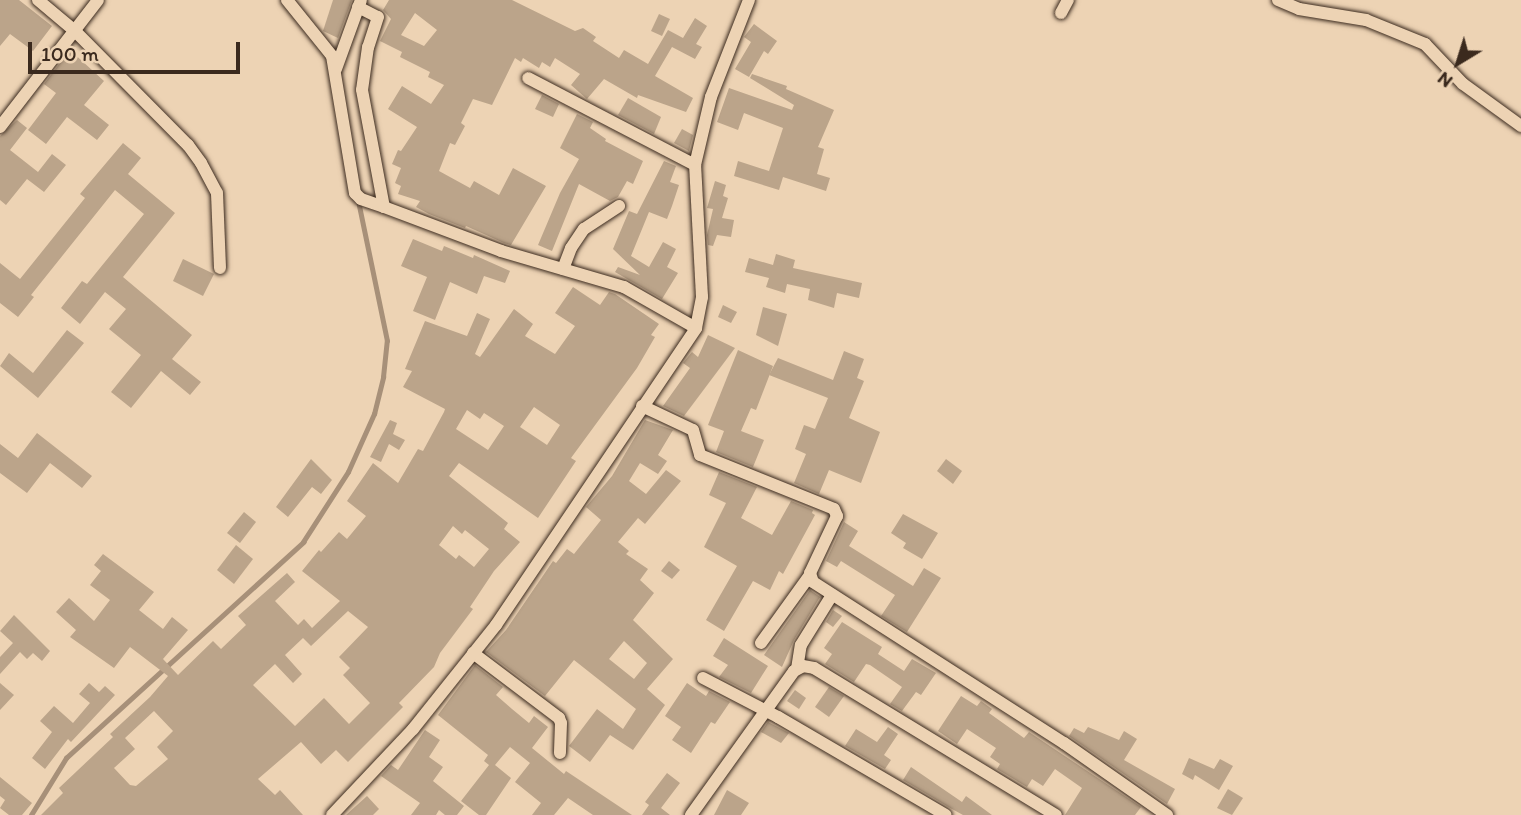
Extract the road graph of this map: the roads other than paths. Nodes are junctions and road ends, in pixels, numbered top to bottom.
1 (38, 0) edge
2 (98, 0) edge
3 (287, 0) edge
4 (749, 0) edge
5 (1068, 0) edge
6 (1278, 0) edge
7 (366, 8) edge
8 (1061, 13) dead end
9 (75, 31) junction
10 (336, 69) junction
11 (528, 78) dead end
12 (1521, 126) edge
13 (0, 127) edge
14 (695, 165) junction
15 (380, 206) junction
16 (619, 206) dead end
17 (220, 268) dead end
18 (563, 269) junction
19 (696, 328) junction
20 (642, 406) junction
21 (810, 575) junction
22 (832, 595) junction
23 (761, 643) dead end
24 (473, 653) junction
25 (797, 668) junction
26 (703, 678) dead end
27 (765, 710) junction
28 (560, 753) dead end
29 (332, 815) edge
30 (691, 815) edge
31 (946, 815) edge
32 (1056, 815) edge
33 (1167, 815) edge

1 - 9 street
2 - 9 street
3 - 10 street
4 - 14 street
5 - 8 street
6 - 12 street
7 - 10 street
7 - 15 street
9 - 13 street
9 - 17 street
10 - 15 street
11 - 14 street
14 - 19 street
15 - 18 street
16 - 18 street
18 - 19 street
19 - 20 street
20 - 21 street
20 - 24 street
21 - 22 street
21 - 23 street
22 - 25 street
22 - 33 street
24 - 28 street
24 - 29 street
25 - 27 street
25 - 32 street
26 - 27 street
27 - 30 street
27 - 31 street

